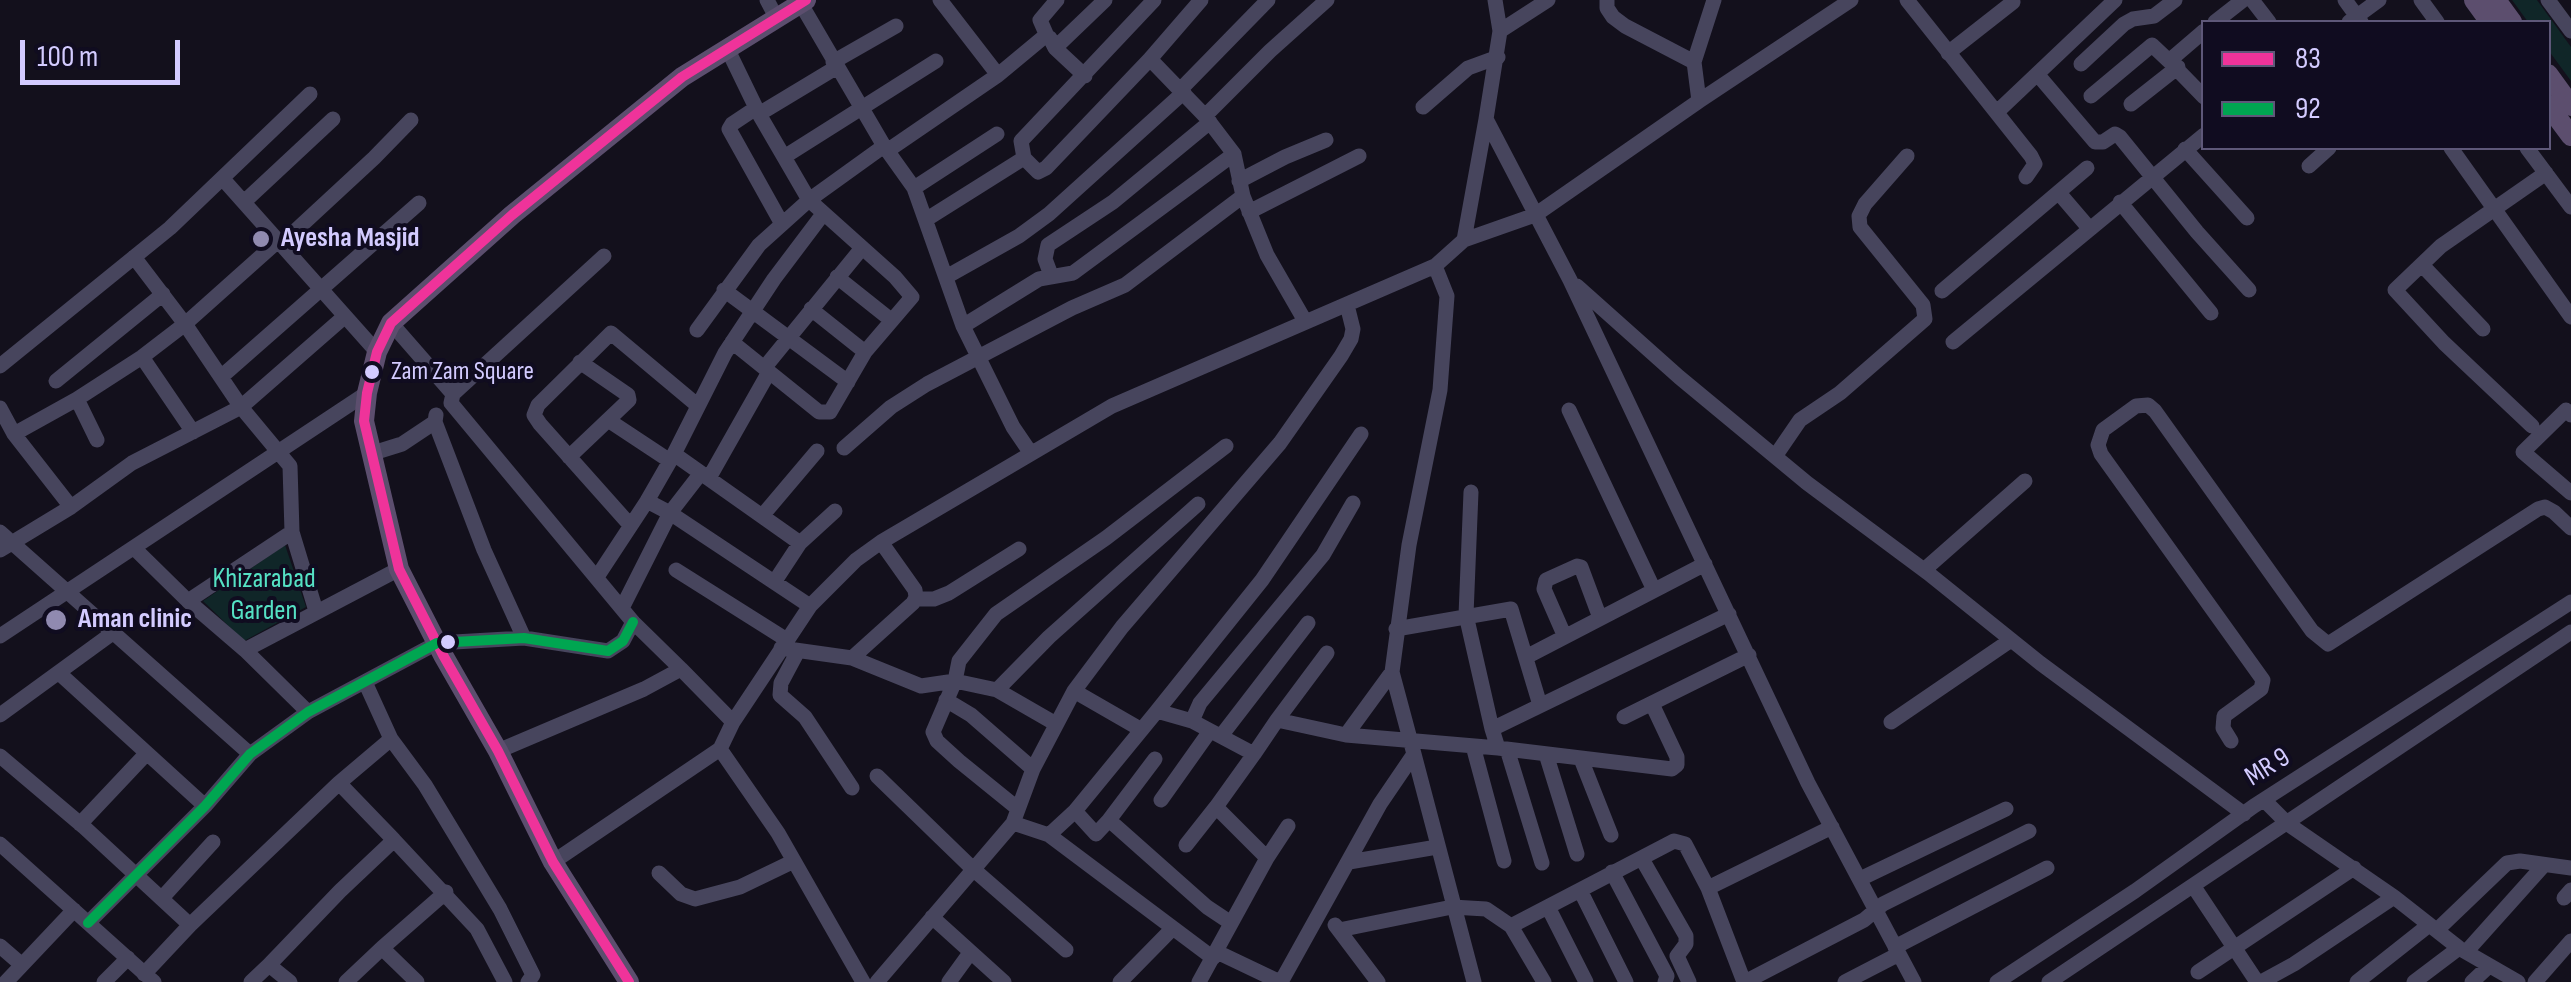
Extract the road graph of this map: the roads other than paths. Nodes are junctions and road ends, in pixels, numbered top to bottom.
1 (940, 0) edge
2 (1057, 0) edge
3 (1105, 0) edge
4 (1154, 0) edge
5 (1201, 0) edge
6 (1268, 0) edge
7 (1328, 0) edge
8 (1495, 0) edge
9 (1548, 0) edge
10 (1608, 0) edge
11 (1714, 0) edge
12 (1850, 0) edge
13 (1907, 0) edge
14 (2116, 0) edge
15 (2175, 0) edge
16 (2243, 0) edge
17 (2252, 0) edge
18 (2379, 0) edge
19 (2420, 0) edge
20 (2548, 0) edge
21 (803, 2) edge
22 (2012, 2) edge
23 (772, 9) edge
24 (2218, 20) edge
25 (2267, 20) edge
26 (2357, 20) edge
27 (2435, 20) edge
28 (896, 26) dead end
29 (1500, 32) junction
30 (2571, 32) edge
31 (2201, 34) edge
32 (1051, 42) junction
33 (726, 48) junction
34 (1948, 53) junction
35 (1498, 56) junction
36 (1150, 59) junction
37 (936, 61) dead end
38 (1694, 62) junction
39 (2081, 64) dead end
40 (2174, 64) junction
41 (835, 65) junction
42 (2038, 74) junction
43 (998, 75) junction
44 (1085, 76) junction
45 (2551, 78) edge
46 (1182, 90) junction
47 (310, 94) dead end
48 (2201, 94) edge
49 (2091, 96) dead end
50 (1699, 100) junction
51 (2130, 104) dead end
52 (2571, 106) edge
53 (1423, 107) dead end
54 (861, 108) junction
55 (2551, 108) edge
56 (757, 111) junction
57 (1998, 112) junction
58 (333, 119) dead end
59 (1208, 119) junction
60 (1486, 119) junction
61 (411, 120) dead end
62 (997, 134) dead end
63 (2571, 136) edge
64 (2201, 137) edge
65 (1326, 140) dead end
66 (886, 149) junction
67 (2185, 150) junction
68 (2327, 150) edge
69 (2452, 150) edge
70 (2529, 150) edge
71 (1234, 154) junction
72 (784, 156) junction
73 (1359, 156) dead end
74 (1907, 156) dead end
75 (1024, 158) junction
76 (2309, 166) dead end
77 (2087, 168) dead end
78 (2546, 173) junction
79 (2026, 177) dead end
80 (2571, 177) edge
81 (223, 178) junction
82 (2151, 178) junction
83 (914, 188) junction
84 (1241, 188) junction
85 (2565, 189) edge
86 (2060, 193) junction
87 (808, 200) junction
88 (244, 202) junction
89 (2120, 202) junction
90 (419, 203) dead end
91 (2495, 208) junction
92 (2571, 208) edge
93 (1250, 212) junction
94 (824, 214) junction
95 (1535, 215) junction
96 (2247, 218) dead end
97 (927, 220) junction
98 (782, 224) junction
99 (2089, 228) junction
100 (1464, 240) junction
101 (279, 243) junction
102 (862, 248) junction
103 (604, 256) dead end
104 (134, 257) junction
105 (2422, 264) junction
106 (1435, 266) junction
107 (1050, 275) junction
108 (946, 277) junction
109 (837, 278) junction
110 (1570, 280) junction
111 (321, 290) junction
112 (724, 290) junction
113 (1942, 290) dead end
114 (2249, 290) dead end
115 (164, 294) junction
116 (1347, 305) junction
117 (811, 309) junction
118 (753, 310) junction
119 (2211, 314) dead end
120 (344, 316) junction
121 (2571, 316) edge
122 (892, 320) junction
123 (1305, 321) junction
124 (391, 323) junction
125 (185, 324) junction
126 (964, 326) junction
127 (2484, 329) dead end
128 (697, 330) dead end
129 (788, 338) junction
130 (732, 342) junction
131 (1954, 342) dead end
132 (377, 352) junction
133 (865, 352) junction
134 (977, 356) junction
135 (142, 357) junction
136 (580, 362) junction
137 (1, 363) edge
138 (767, 370) junction
139 (221, 377) junction
140 (56, 381) dead end
141 (848, 382) junction
142 (367, 392) junction
143 (78, 399) junction
144 (452, 399) junction
145 (698, 406) junction
146 (240, 407) junction
147 (0, 408) edge
148 (1568, 410) dead end
149 (2571, 415) edge
150 (608, 420) junction
151 (434, 422) junction
152 (2532, 426) dead end
153 (8, 432) edge
154 (193, 432) junction
155 (1362, 434) dead end
156 (97, 440) dead end
157 (1226, 446) dead end
158 (844, 448) dead end
159 (816, 451) dead end
160 (1030, 452) junction
161 (279, 454) junction
162 (370, 454) junction
163 (1776, 455) junction
164 (569, 457) junction
165 (672, 458) junction
166 (705, 475) junction
167 (2025, 481) dead end
168 (1179, 482) junction
169 (1471, 492) dead end
170 (2571, 493) edge
171 (646, 501) junction
172 (1353, 503) dead end
173 (1198, 504) junction
174 (71, 507) junction
175 (835, 512) dead end
176 (670, 513) junction
177 (762, 516) junction
178 (1213, 522) junction
179 (630, 526) junction
180 (2571, 528) edge
181 (292, 532) junction
182 (4, 541) edge
183 (881, 542) junction
184 (800, 543) junction
185 (135, 549) junction
186 (1019, 549) dead end
187 (1705, 564) junction
188 (399, 569) junction
189 (676, 570) dead end
190 (1924, 570) junction
191 (597, 577) junction
192 (774, 582) junction
193 (1654, 590) junction
194 (67, 592) junction
195 (914, 599) junction
196 (188, 601) junction
197 (2571, 602) edge
198 (810, 606) junction
199 (622, 608) junction
200 (316, 611) junction
201 (1729, 614) junction
202 (1466, 615) junction
203 (1600, 618) junction
204 (633, 622) junction
205 (1308, 623) dead end
206 (1396, 629) junction
207 (114, 632) junction
208 (2571, 632) edge
209 (0, 636) edge
210 (1565, 637) junction
211 (524, 638) junction
212 (2011, 640) junction
213 (437, 643) junction
214 (788, 647) junction
215 (245, 650) junction
216 (1327, 653) dead end
217 (1749, 655) junction
218 (1526, 657) junction
219 (852, 658) junction
220 (680, 669) junction
221 (1392, 672) junction
222 (59, 673) junction
223 (955, 681) junction
224 (364, 682) junction
225 (997, 690) junction
226 (1074, 691) junction
227 (946, 700) junction
228 (1652, 704) junction
229 (1540, 705) junction
230 (1157, 711) junction
231 (308, 712) junction
232 (0, 716) edge
233 (1624, 717) dead end
234 (1277, 720) junction
235 (1192, 721) junction
236 (733, 722) junction
237 (1891, 722) dead end
238 (1056, 724) junction
239 (1140, 729) junction
240 (1492, 729) junction
241 (1216, 734) junction
242 (1346, 735) junction
243 (392, 739) junction
244 (2230, 741) dead end
245 (1473, 746) junction
246 (1413, 748) junction
247 (720, 749) junction
248 (1502, 749) junction
249 (498, 751) junction
250 (146, 754) junction
251 (250, 754) junction
252 (1254, 754) junction
253 (1546, 754) junction
254 (0, 756) edge
255 (1155, 759) dead end
256 (1581, 759) junction
257 (1033, 770) junction
258 (876, 776) dead end
259 (339, 783) junction
260 (852, 788) dead end
261 (1161, 800) dead end
262 (2264, 800) junction
263 (205, 806) junction
264 (1216, 807) junction
265 (2006, 809) dead end
266 (1074, 811) junction
267 (2244, 814) junction
268 (1015, 816) junction
269 (1109, 820) junction
270 (80, 824) junction
271 (2288, 824) junction
272 (1288, 826) dead end
273 (1832, 827) junction
274 (2029, 831) dead end
275 (1096, 834) junction
276 (1049, 835) junction
277 (1612, 835) dead end
278 (394, 840) junction
279 (213, 842) dead end
280 (0, 844) edge
281 (1186, 844) dead end
282 (1437, 847) junction
283 (1577, 854) dead end
284 (1080, 856) junction
285 (1268, 858) junction
286 (1642, 859) junction
287 (1504, 861) dead end
288 (553, 862) junction
289 (794, 862) junction
290 (1349, 862) junction
291 (1542, 863) dead end
292 (2544, 866) junction
293 (2047, 868) dead end
294 (2354, 868) junction
295 (2571, 868) edge
296 (973, 869) junction
297 (1612, 872) junction
298 (659, 873) dead end
299 (135, 875) junction
300 (1860, 879) junction
301 (2194, 887) junction
302 (1708, 888) junction
303 (1580, 890) junction
304 (446, 892) junction
305 (2394, 896) junction
306 (162, 898) junction
307 (1548, 907) junction
308 (1452, 908) junction
309 (74, 910) junction
310 (1324, 910) junction
311 (1876, 910) junction
312 (932, 917) junction
313 (88, 923) junction
314 (1231, 923) junction
315 (190, 925) junction
316 (1511, 926) junction
317 (1172, 928) junction
318 (2433, 928) junction
319 (1339, 930) junction
320 (2571, 941) edge
321 (2234, 945) junction
322 (0, 946) edge
323 (382, 948) junction
324 (1066, 950) dead end
325 (2463, 950) junction
326 (1897, 951) junction
327 (970, 953) junction
328 (1215, 955) junction
329 (128, 958) junction
330 (22, 965) junction
331 (269, 965) junction
332 (2489, 966) junction
333 (2198, 972) dead end
334 (149, 978) edge
335 (6, 982) edge
336 (104, 982) edge
337 (251, 982) edge
338 (290, 982) edge
339 (346, 982) edge
340 (417, 982) edge
341 (505, 982) edge
342 (528, 982) edge
343 (629, 982) edge
344 (863, 982) edge
345 (877, 982) edge
346 (949, 982) edge
347 (1004, 982) edge
348 (1120, 982) edge
349 (1199, 982) edge
350 (1280, 982) edge
351 (1378, 982) edge
352 (1474, 982) edge
353 (1544, 982) edge
354 (1586, 982) edge
355 (1626, 982) edge
356 (1665, 982) edge
357 (1689, 982) edge
358 (1744, 982) edge
359 (1845, 982) edge
360 (1914, 982) edge
361 (1997, 982) edge
362 (2048, 982) edge
363 (2259, 982) edge
364 (2357, 982) edge
365 (2414, 982) edge
366 (2472, 982) edge
367 (2518, 982) edge
368 (2534, 982) edge

1 - 43 street
2 - 32 street
3 - 32 street
4 - 44 street
5 - 36 street
6 - 46 street
7 - 59 street
8 - 29 street
9 - 29 street
10 - 38 street
11 - 38 street
12 - 50 street
13 - 34 street
14 - 42 street
15 - 39 street
16 - 24 street
17 - 25 street
18 - 26 street
19 - 27 street
20 - 30 street
21 - 23 main road
21 - 41 street
22 - 34 street
23 - 33 main road
28 - 41 street
29 - 35 street
31 - 40 street
32 - 43 street
32 - 44 street
33 - 56 street
33 - 124 main road
34 - 57 street
35 - 53 street
35 - 60 street
36 - 46 street
36 - 75 street
37 - 54 street
38 - 50 street
40 - 48 street
40 - 49 street
40 - 51 street
41 - 54 street
41 - 56 street
42 - 57 street
42 - 82 street
43 - 66 street
44 - 75 street
45 - 52 main road
46 - 59 street
46 - 108 street
47 - 81 street
50 - 95 street
54 - 66 street
54 - 72 street
55 - 63 main road
56 - 72 street
56 - 98 street
57 - 79 street
58 - 88 street
59 - 71 street
59 - 107 street
60 - 95 street
60 - 100 street
61 - 101 street
62 - 83 street
64 - 67 street
65 - 84 street
66 - 83 street
66 - 87 street
67 - 82 street
67 - 96 street
68 - 76 street
69 - 91 street
70 - 78 street
71 - 84 street
71 - 107 street
72 - 87 street
73 - 93 street
74 - 163 street
75 - 97 street
77 - 86 street
78 - 85 street
78 - 91 street
80 - 85 street
81 - 88 street
81 - 104 street
82 - 89 street
82 - 114 street
83 - 97 street
84 - 93 street
84 - 134 street
85 - 92 street
86 - 99 street
86 - 113 street
87 - 94 street
87 - 98 street
88 - 101 street
89 - 99 street
89 - 119 street
90 - 111 street
91 - 105 street
91 - 121 street
93 - 123 street
94 - 102 street
94 - 118 street
95 - 100 street
95 - 110 street
97 - 108 street
98 - 112 street
99 - 131 street
100 - 106 street
101 - 111 street
101 - 125 street
102 - 109 street
102 - 122 street
103 - 144 street
104 - 115 street
104 - 137 street
105 - 127 street
105 - 152 street
106 - 116 street
106 - 206 street
107 - 126 street
108 - 126 street
109 - 117 street
109 - 122 street
110 - 163 street
110 - 187 street
111 - 120 street
111 - 139 street
112 - 118 street
112 - 128 street
115 - 125 street
115 - 140 street
116 - 123 street
116 - 178 street
117 - 129 street
117 - 133 street
118 - 129 street
118 - 130 street
120 - 132 street
120 - 146 street
122 - 133 street
123 - 160 street
124 - 132 main road
124 - 144 street
125 - 135 street
125 - 139 street
126 - 134 street
129 - 138 street
129 - 141 street
130 - 138 street
130 - 145 street
132 - 142 main road
133 - 141 street
134 - 158 street
134 - 160 street
135 - 143 street
135 - 154 street
136 - 145 street
136 - 150 street
136 - 164 street
138 - 141 street
138 - 166 street
139 - 146 street
142 - 161 street
142 - 162 main road
143 - 153 street
143 - 156 street
144 - 151 street
144 - 191 street
145 - 165 street
146 - 154 street
146 - 161 street
147 - 153 street
148 - 193 street
149 - 170 street
150 - 164 street
150 - 165 street
151 - 162 street
151 - 211 street
153 - 174 street
154 - 174 street
155 - 230 street
157 - 168 street
159 - 177 street
160 - 183 street
161 - 181 street
161 - 185 street
162 - 188 main road
163 - 190 street
164 - 179 street
165 - 166 street
165 - 171 street
166 - 176 street
166 - 177 street
167 - 190 street
168 - 173 street
168 - 223 street
169 - 202 street
171 - 176 street
171 - 179 street
172 - 235 street
173 - 178 street
173 - 225 street
174 - 182 street
175 - 184 street
176 - 192 street
176 - 199 street
177 - 184 street
178 - 226 street
179 - 191 street
180 - 244 street
181 - 196 street
181 - 200 street
182 - 194 street
183 - 195 street
183 - 198 street
184 - 192 street
185 - 194 street
185 - 196 street
186 - 195 street
187 - 193 street
187 - 201 street
188 - 200 street
188 - 213 main road
189 - 214 street
190 - 212 street
191 - 199 street
192 - 198 street
193 - 203 street
194 - 207 street
194 - 209 street
195 - 219 street
196 - 215 street
197 - 262 street, MR 9
198 - 214 street
199 - 204 street
200 - 215 street
201 - 217 street
201 - 229 street
202 - 206 street
202 - 218 street
202 - 240 street
203 - 210 street
203 - 210 street
204 - 211 street
204 - 220 street
205 - 241 street
206 - 221 street
207 - 222 street
207 - 251 street
208 - 271 street, MR 9
210 - 218 street
211 - 213 street
212 - 237 street
212 - 267 street
213 - 224 street
213 - 249 main road
214 - 219 street
214 - 236 street
214 - 260 street
215 - 231 street
216 - 234 street
217 - 228 street
217 - 273 street
218 - 229 street
219 - 223 street
220 - 236 street
220 - 249 street
221 - 242 street
221 - 246 street
222 - 232 street
222 - 250 street
223 - 225 street
223 - 227 street
224 - 231 street
224 - 243 street
225 - 238 street
226 - 238 street
226 - 239 street
227 - 257 street
227 - 268 street
228 - 233 street
228 - 256 street
229 - 240 street
230 - 235 street
230 - 239 street
231 - 251 street
234 - 242 street
234 - 252 street
235 - 241 street
236 - 247 street
238 - 257 street
239 - 266 street
240 - 248 street
241 - 252 street
241 - 261 street
242 - 246 street
243 - 259 street
243 - 342 street
245 - 246 street
245 - 248 street
245 - 287 street
246 - 282 street
246 - 290 street
247 - 288 street
247 - 289 street
248 - 253 street
248 - 291 street
249 - 288 main road
250 - 263 street
250 - 270 street
251 - 263 street
252 - 264 street
253 - 256 street
253 - 283 street
254 - 270 street
255 - 269 street
256 - 277 street
257 - 268 street
258 - 296 street
259 - 278 street
259 - 315 street
262 - 267 street, MR 9
262 - 271 street
263 - 299 street
264 - 281 street
264 - 285 street
265 - 300 street
266 - 275 street
266 - 276 street
267 - 361 street, MR 9
268 - 276 street
268 - 296 street
269 - 275 street
269 - 314 street
270 - 299 street
271 - 294 street
271 - 301 street, MR 9
272 - 285 street
273 - 300 street
273 - 302 street
274 - 311 street
275 - 284 street
276 - 284 street
278 - 304 street
278 - 331 street
279 - 306 street
280 - 309 street
282 - 290 street
282 - 308 street
284 - 317 street
285 - 314 street
286 - 297 street
286 - 302 street
286 - 357 street
288 - 343 main road
289 - 298 street
289 - 344 street
290 - 310 street
292 - 295 street
292 - 318 street
292 - 325 street
293 - 326 street
294 - 305 street
294 - 321 street
296 - 312 street
296 - 324 street
297 - 303 street
297 - 356 street
299 - 306 street
299 - 313 street
300 - 311 street
301 - 321 street
301 - 362 street, MR 9
302 - 358 street
303 - 307 street
303 - 355 street
304 - 323 street
304 - 341 street
305 - 318 street
305 - 363 street
306 - 315 street
307 - 316 street
307 - 354 street
308 - 316 street
308 - 319 street
308 - 352 street
309 - 313 street
309 - 330 street
310 - 319 street
310 - 350 street
311 - 326 street
311 - 358 street
312 - 327 street
312 - 345 street
313 - 329 street
314 - 328 street
315 - 334 street
316 - 353 street
317 - 328 street
317 - 348 street
318 - 325 street
318 - 364 street
319 - 351 street
320 - 368 street
321 - 333 street
321 - 363 street
322 - 330 street
323 - 339 street
323 - 340 street
325 - 332 street
325 - 365 street
326 - 359 street
326 - 360 street
327 - 346 street
327 - 347 street
328 - 349 street
328 - 350 street
329 - 334 street
329 - 336 street
330 - 335 street
331 - 337 street
331 - 338 street
332 - 366 street
332 - 367 street

